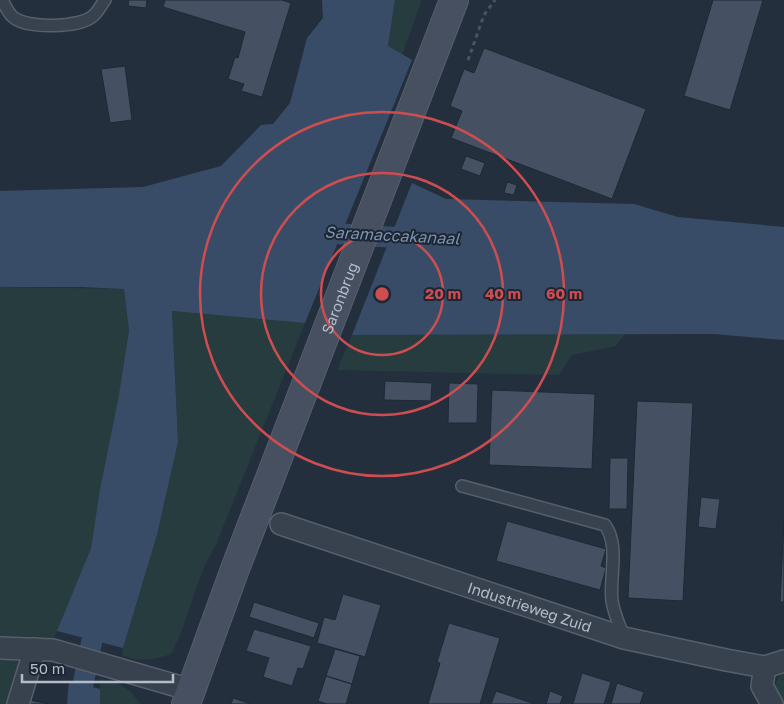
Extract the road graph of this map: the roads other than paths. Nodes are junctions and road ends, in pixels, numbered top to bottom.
1 (2, 0) edge
2 (105, 0) edge
3 (454, 0) edge
4 (462, 486) dead end
5 (281, 524) dead end
6 (624, 638) junction
7 (0, 648) edge
8 (44, 649) junction
9 (775, 664) edge
10 (188, 697) edge
11 (18, 704) edge
12 (772, 704) edge

1 - 2 lane
3 - 10 main road, Saronbrug
4 - 6 lane
5 - 6 street, Industrieweg Zuid
6 - 9 street, Industrieweg Zuid
7 - 8 street
8 - 10 street
8 - 11 street
9 - 12 street

